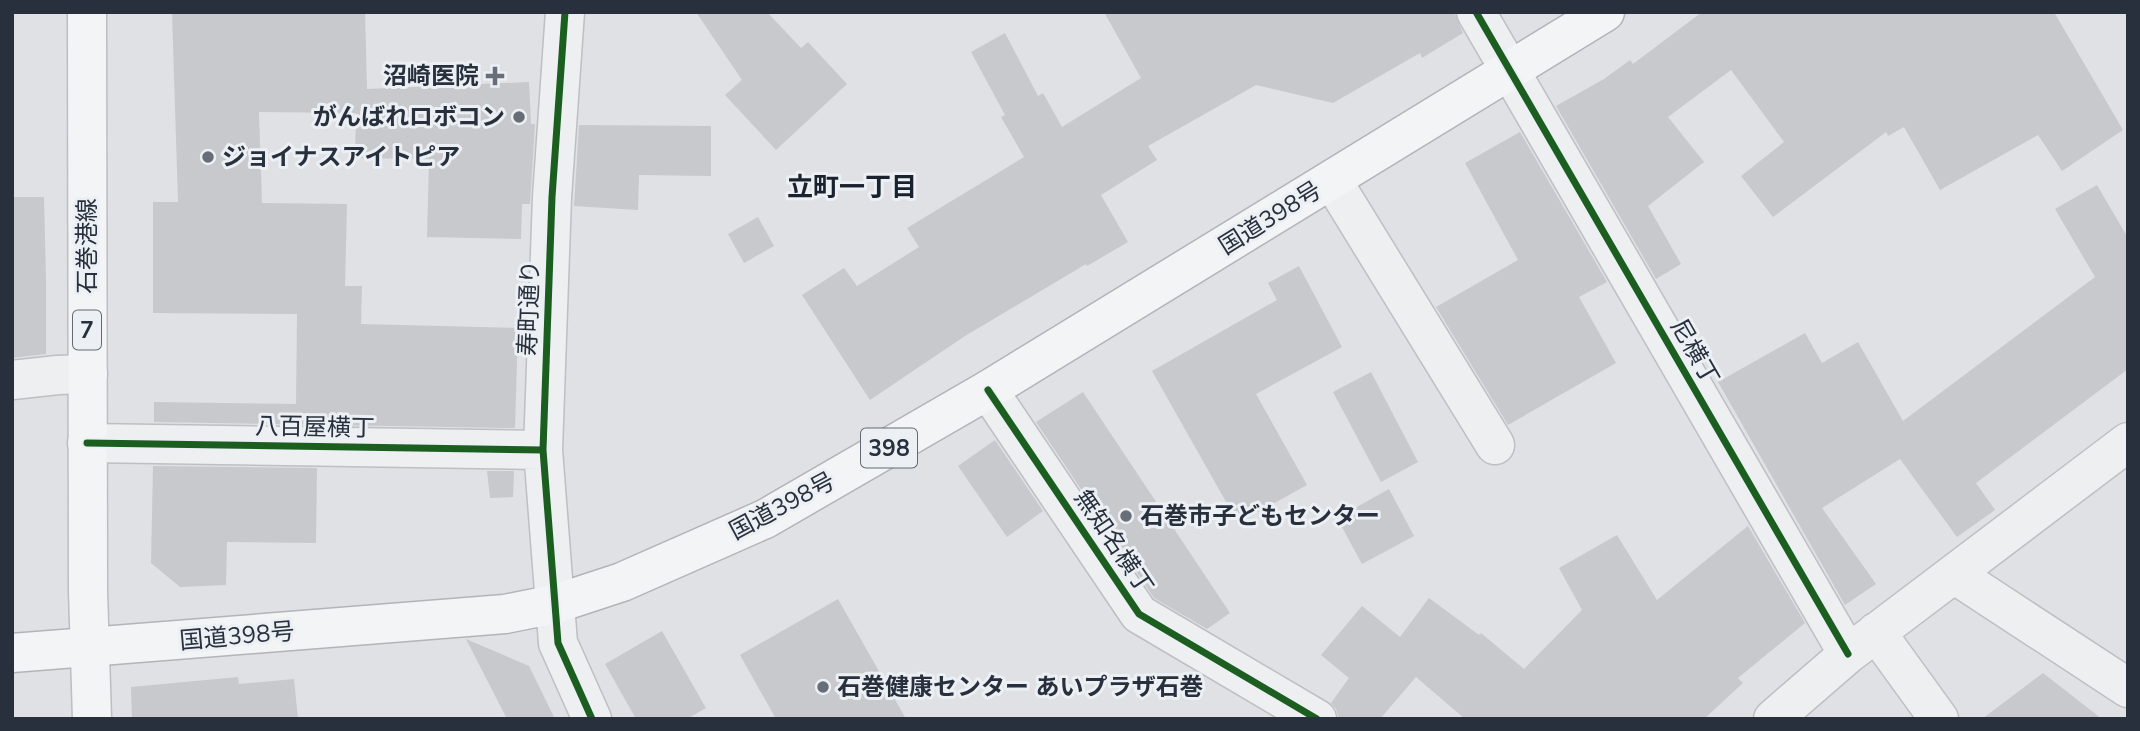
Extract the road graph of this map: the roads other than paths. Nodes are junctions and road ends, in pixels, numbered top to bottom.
1 (87, 12) edge
2 (565, 12) edge
3 (1476, 12) edge
4 (1605, 12) edge
5 (1510, 70) junction
6 (1332, 180) junction
7 (88, 374) junction
8 (12, 380) edge
9 (988, 390) junction
10 (2128, 442) edge
11 (87, 443) junction
12 (1495, 445) dead end
13 (543, 450) junction
14 (1954, 574) junction
15 (555, 604) junction
16 (1862, 643) junction
17 (89, 648) junction
18 (12, 653) edge
19 (2128, 688) edge
20 (92, 719) edge
21 (592, 719) edge
22 (1317, 719) edge
23 (1773, 719) edge
24 (1939, 719) edge

1 - 7 main road, 石巻港線 / 7
2 - 13 street, 寿町通り
3 - 5 street, 尼横丁
4 - 5 main road, 国道398号 / 398
5 - 6 main road, 国道398号 / 398
5 - 16 street, 尼横丁
6 - 9 main road, 国道398号 / 398
6 - 12 street
7 - 8 street
7 - 11 main road, 石巻港線 / 7
9 - 15 main road, 国道398号 / 398
9 - 22 street, 無知名横丁
10 - 14 street
11 - 13 street, 八百屋横丁
11 - 17 main road, 石巻港線 / 7
13 - 15 street, 寿町通り
14 - 16 street
14 - 19 street
15 - 17 main road, 国道398号 / 398
15 - 21 street, 寿町通り
16 - 23 street
16 - 24 street, 尼横丁
17 - 18 main road, 国道398号 / 398
17 - 20 main road, 石巻港線

